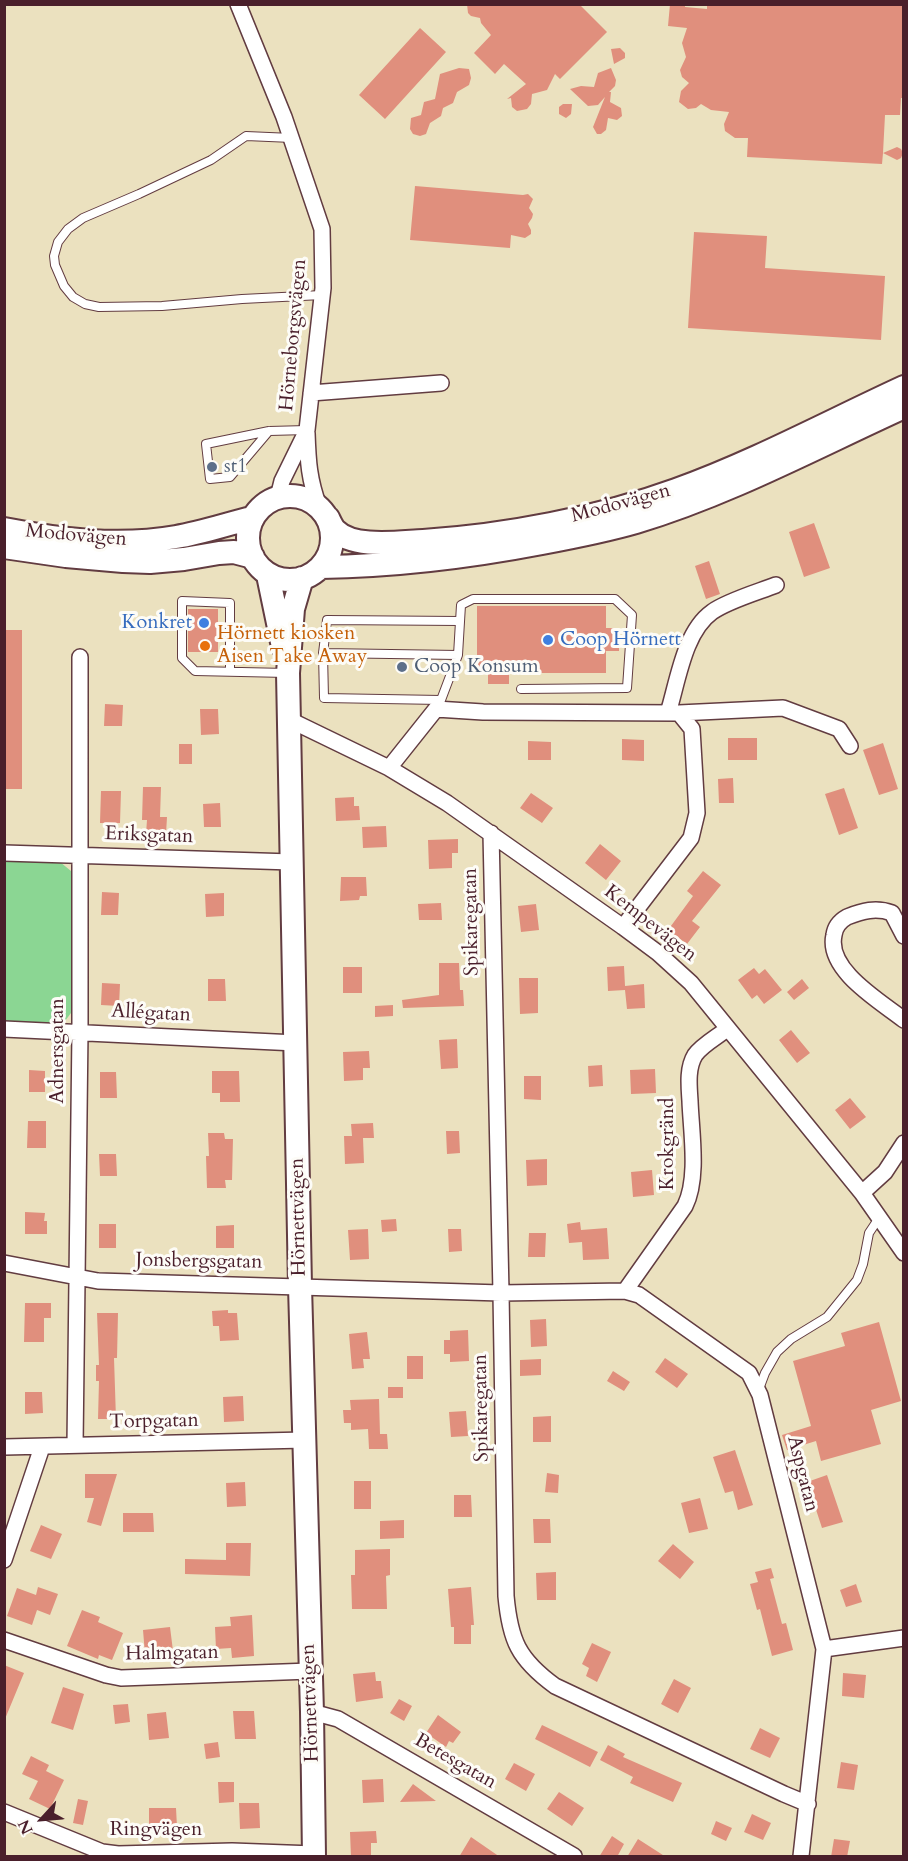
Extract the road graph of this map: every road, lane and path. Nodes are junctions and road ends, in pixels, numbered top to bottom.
1 (238, 4) edge
2 (292, 138) junction
3 (322, 295) junction
4 (441, 383) dead end
5 (311, 393) junction
6 (903, 394) edge
7 (307, 430) junction
8 (269, 431) junction
9 (278, 497) junction
10 (324, 513) junction
11 (252, 518) junction
12 (4, 529) edge
13 (4, 547) edge
14 (253, 557) junction
15 (311, 573) junction
16 (268, 575) junction
17 (776, 585) dead end
18 (460, 621) junction
19 (323, 653) junction
20 (458, 655) junction
21 (80, 657) dead end
22 (230, 671) junction
23 (288, 673) junction
24 (521, 689) dead end
25 (439, 705) junction
26 (674, 712) junction
27 (290, 720) junction
28 (850, 746) dead end
29 (389, 768) junction
30 (490, 832) junction
31 (4, 853) edge
32 (79, 855) junction
33 (292, 862) junction
34 (623, 927) junction
35 (903, 936) edge
36 (903, 1020) edge
37 (4, 1029) edge
38 (727, 1029) junction
39 (80, 1031) junction
40 (296, 1043) junction
41 (903, 1143) edge
42 (862, 1193) junction
43 (879, 1218) junction
44 (903, 1253) edge
45 (4, 1263) edge
46 (78, 1278) junction
47 (300, 1286) junction
48 (625, 1291) junction
49 (501, 1293) junction
50 (759, 1392) junction
51 (305, 1440) junction
52 (75, 1445) junction
53 (4, 1447) edge
54 (42, 1447) junction
55 (4, 1560) edge
56 (903, 1638) edge
57 (4, 1640) edge
58 (824, 1649) junction
59 (310, 1671) junction
60 (312, 1712) junction
61 (808, 1804) junction
62 (4, 1812) edge
63 (101, 1854) edge
64 (314, 1855) edge
65 (574, 1857) edge
66 (801, 1857) edge

1 - 2 street, Hörneborgsvägen
2 - 3 street, Hörneborgsvägen
2 - 3 lane
3 - 5 street, Hörneborgsvägen
4 - 5 street
5 - 7 street, Hörneborgsvägen
6 - 10 main road, Modovägen
6 - 15 main road, Modovägen
7 - 8 lane
7 - 9 street, Hörneborgsvägen
7 - 10 street
8 - 8 lane
9 - 10 main road
9 - 11 main road
10 - 15 main road
11 - 12 main road, Modovägen
11 - 14 main road
13 - 14 main road, Modovägen
14 - 16 main road
15 - 16 main road
15 - 23 main road, Hörnettvägen
16 - 23 main road
17 - 26 street
18 - 19 lane
18 - 20 lane
18 - 24 lane
19 - 20 lane
19 - 25 lane
20 - 25 lane
21 - 32 street, Adnersgatan
22 - 22 lane
22 - 23 lane
23 - 27 main road, Hörnettvägen
25 - 26 street
25 - 29 street
26 - 28 street
26 - 34 street
27 - 29 street, Kempevägen
27 - 33 main road, Hörnettvägen
29 - 30 street, Kempevägen
30 - 34 street, Kempevägen
30 - 49 street, Spikaregatan
31 - 32 street, Eriksgatan
32 - 33 street, Eriksgatan
32 - 39 street, Adnersgatan
33 - 40 main road, Hörnettvägen
34 - 38 street, Kempevägen
35 - 36 street
37 - 39 street, Allégatan
38 - 42 street, Kempevägen
38 - 48 street, Krokgränd
39 - 40 street, Allégatan
39 - 46 street, Adnersgatan
40 - 47 main road, Hörnettvägen
41 - 42 street
42 - 43 street, Kempevägen
43 - 44 street, Kempevägen
43 - 50 lane
45 - 46 street, Jonsbergsgatan
46 - 47 street, Jonsbergsgatan
46 - 52 street, Adnersgatan
47 - 49 street, Jonsbergsgatan
47 - 51 main road, Hörnettvägen
48 - 49 street, Aspgatan
48 - 50 street, Aspgatan
49 - 61 street, Spikaregatan
50 - 58 street, Aspgatan
51 - 52 street, Torpgatan
51 - 59 main road, Hörnettvägen
52 - 54 street, Torpgatan
53 - 54 street, Torpgatan
54 - 55 street
56 - 58 street
57 - 59 street, Halmgatan
58 - 61 street, Aspgatan
59 - 60 main road, Hörnettvägen
60 - 64 main road, Hörnettvägen
60 - 65 street, Betesgatan
61 - 66 street, Aspgatan
62 - 63 street, Ringvägen
63 - 64 street, Ringvägen

